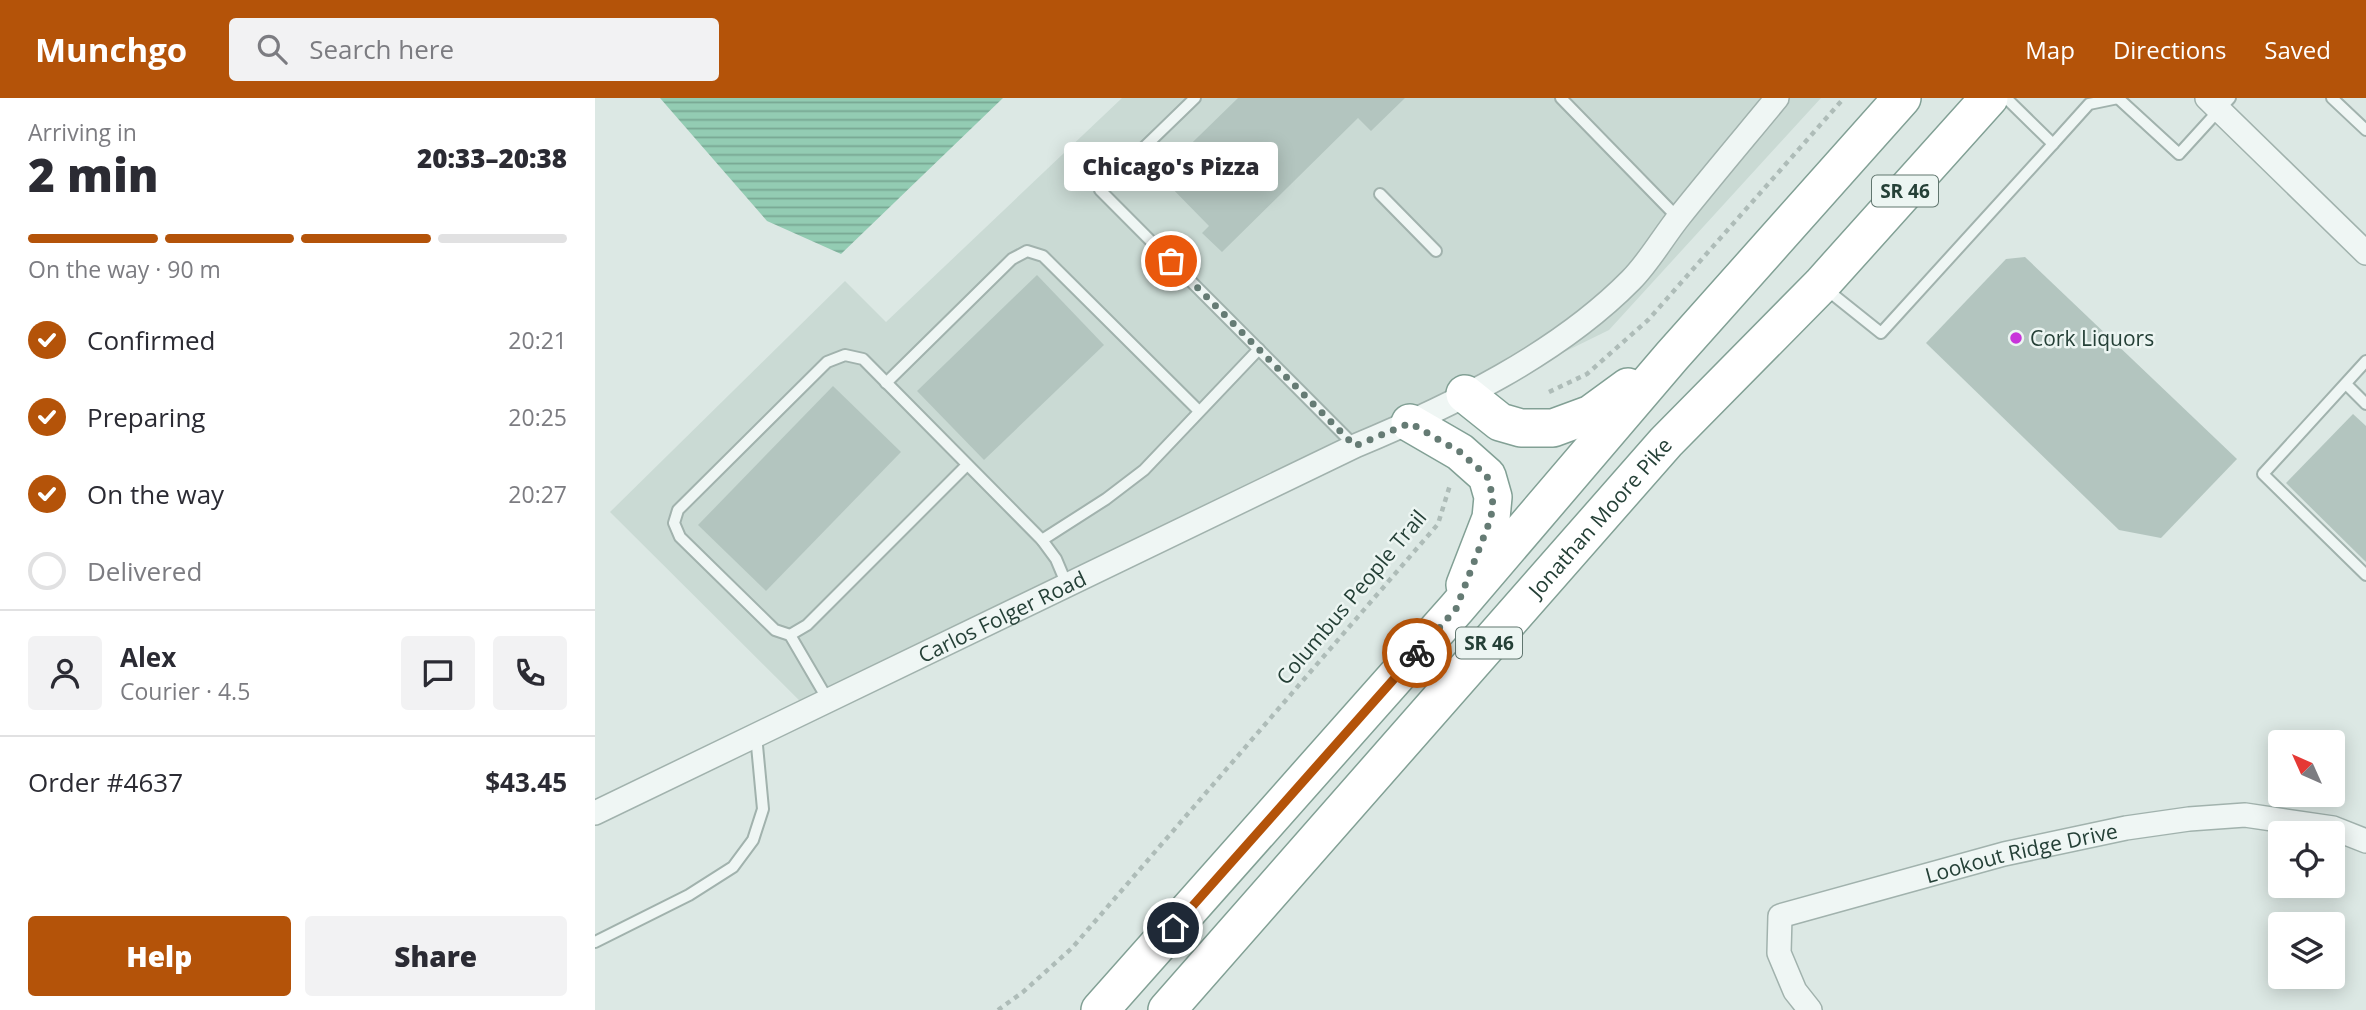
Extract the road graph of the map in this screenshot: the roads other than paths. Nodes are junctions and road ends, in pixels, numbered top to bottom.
1 (1195, 98) edge
2 (1561, 98) edge
3 (1777, 98) edge
4 (1902, 98) edge
5 (1989, 98) edge
6 (2006, 98) edge
7 (2118, 98) edge
8 (2332, 98) edge
9 (2219, 102) edge
10 (2366, 130) edge
11 (2053, 144) junction
12 (1380, 194) dead end
13 (1678, 218) junction
14 (1436, 251) dead end
15 (2366, 254) edge
16 (1821, 285) junction
17 (1259, 349) junction
18 (1672, 356) junction
19 (2366, 361) edge
20 (886, 383) junction
21 (2346, 384) junction
22 (1465, 394) junction
23 (2366, 404) edge
24 (1199, 411) junction
25 (1410, 423) junction
26 (1355, 446) junction
27 (968, 465) junction
28 (1042, 540) junction
29 (2366, 575) edge
30 (1067, 585) junction
31 (1456, 609) junction
32 (790, 635) junction
33 (828, 700) junction
34 (756, 735) junction
35 (595, 813) edge
36 (2366, 841) edge
37 (595, 942) edge
38 (1100, 1010) edge
39 (1167, 1010) edge
40 (1810, 1010) edge

1 - 17 lane
2 - 13 lane
3 - 13 street, Carlos Folger Road
4 - 18 highway, SR 46
5 - 16 highway, Jonathan Moore Pike / SR 46
6 - 11 lane
7 - 9 lane
7 - 11 lane
8 - 10 lane
9 - 15 street
11 - 16 lane
12 - 14 lane
13 - 22 street, Carlos Folger Road
16 - 39 highway, Jonathan Moore Pike / SR 46
17 - 24 lane
17 - 26 lane
18 - 22 highway
18 - 31 highway, SR 46
19 - 21 lane
20 - 24 lane
20 - 27 lane
20 - 32 lane
21 - 23 lane
21 - 29 lane
22 - 25 street, Carlos Folger Road
24 - 28 lane
25 - 26 street, Carlos Folger Road
25 - 31 highway
26 - 30 street, Carlos Folger Road
27 - 28 lane
27 - 32 lane
28 - 30 lane
30 - 33 street, Carlos Folger Road
31 - 38 highway, SR 46
32 - 33 lane
33 - 34 street, Carlos Folger Road
34 - 35 street, Carlos Folger Road
34 - 37 lane
36 - 40 street, Lookout Ridge Drive

